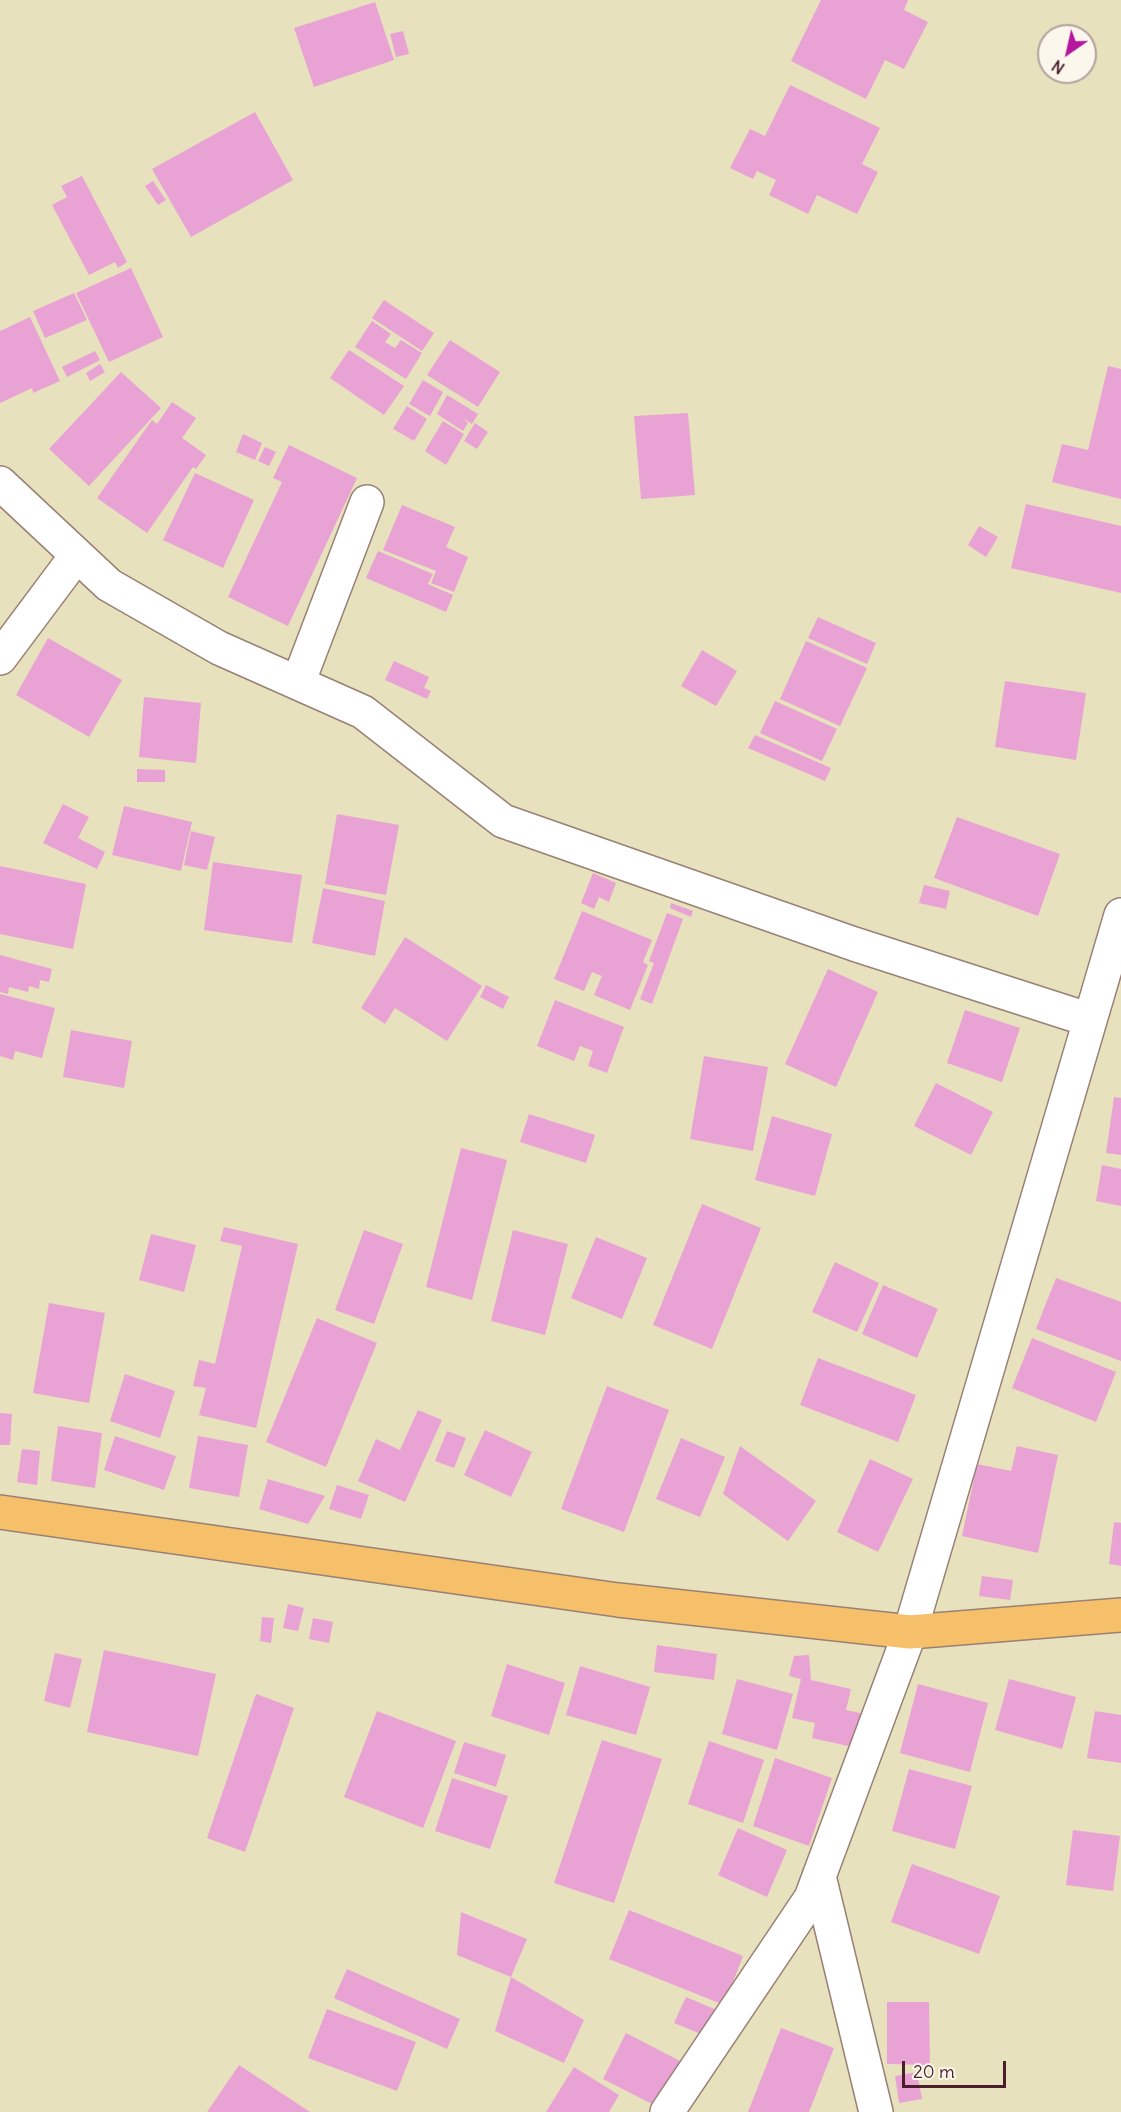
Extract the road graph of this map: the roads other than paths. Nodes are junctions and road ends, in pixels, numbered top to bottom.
1 (0, 483) edge
2 (367, 502) dead end
3 (77, 555) junction
4 (0, 658) edge
5 (298, 683) junction
6 (1121, 915) edge
7 (1090, 1020) junction
8 (0, 1512) edge
9 (1121, 1615) edge
10 (910, 1632) junction
11 (815, 1887) junction
12 (667, 2112) edge
13 (876, 2112) edge

1 - 3 street
2 - 5 street
3 - 4 street
3 - 5 street
5 - 7 street
6 - 7 street
7 - 10 street
8 - 10 main road
9 - 10 main road
10 - 11 street
11 - 12 street
11 - 13 street

